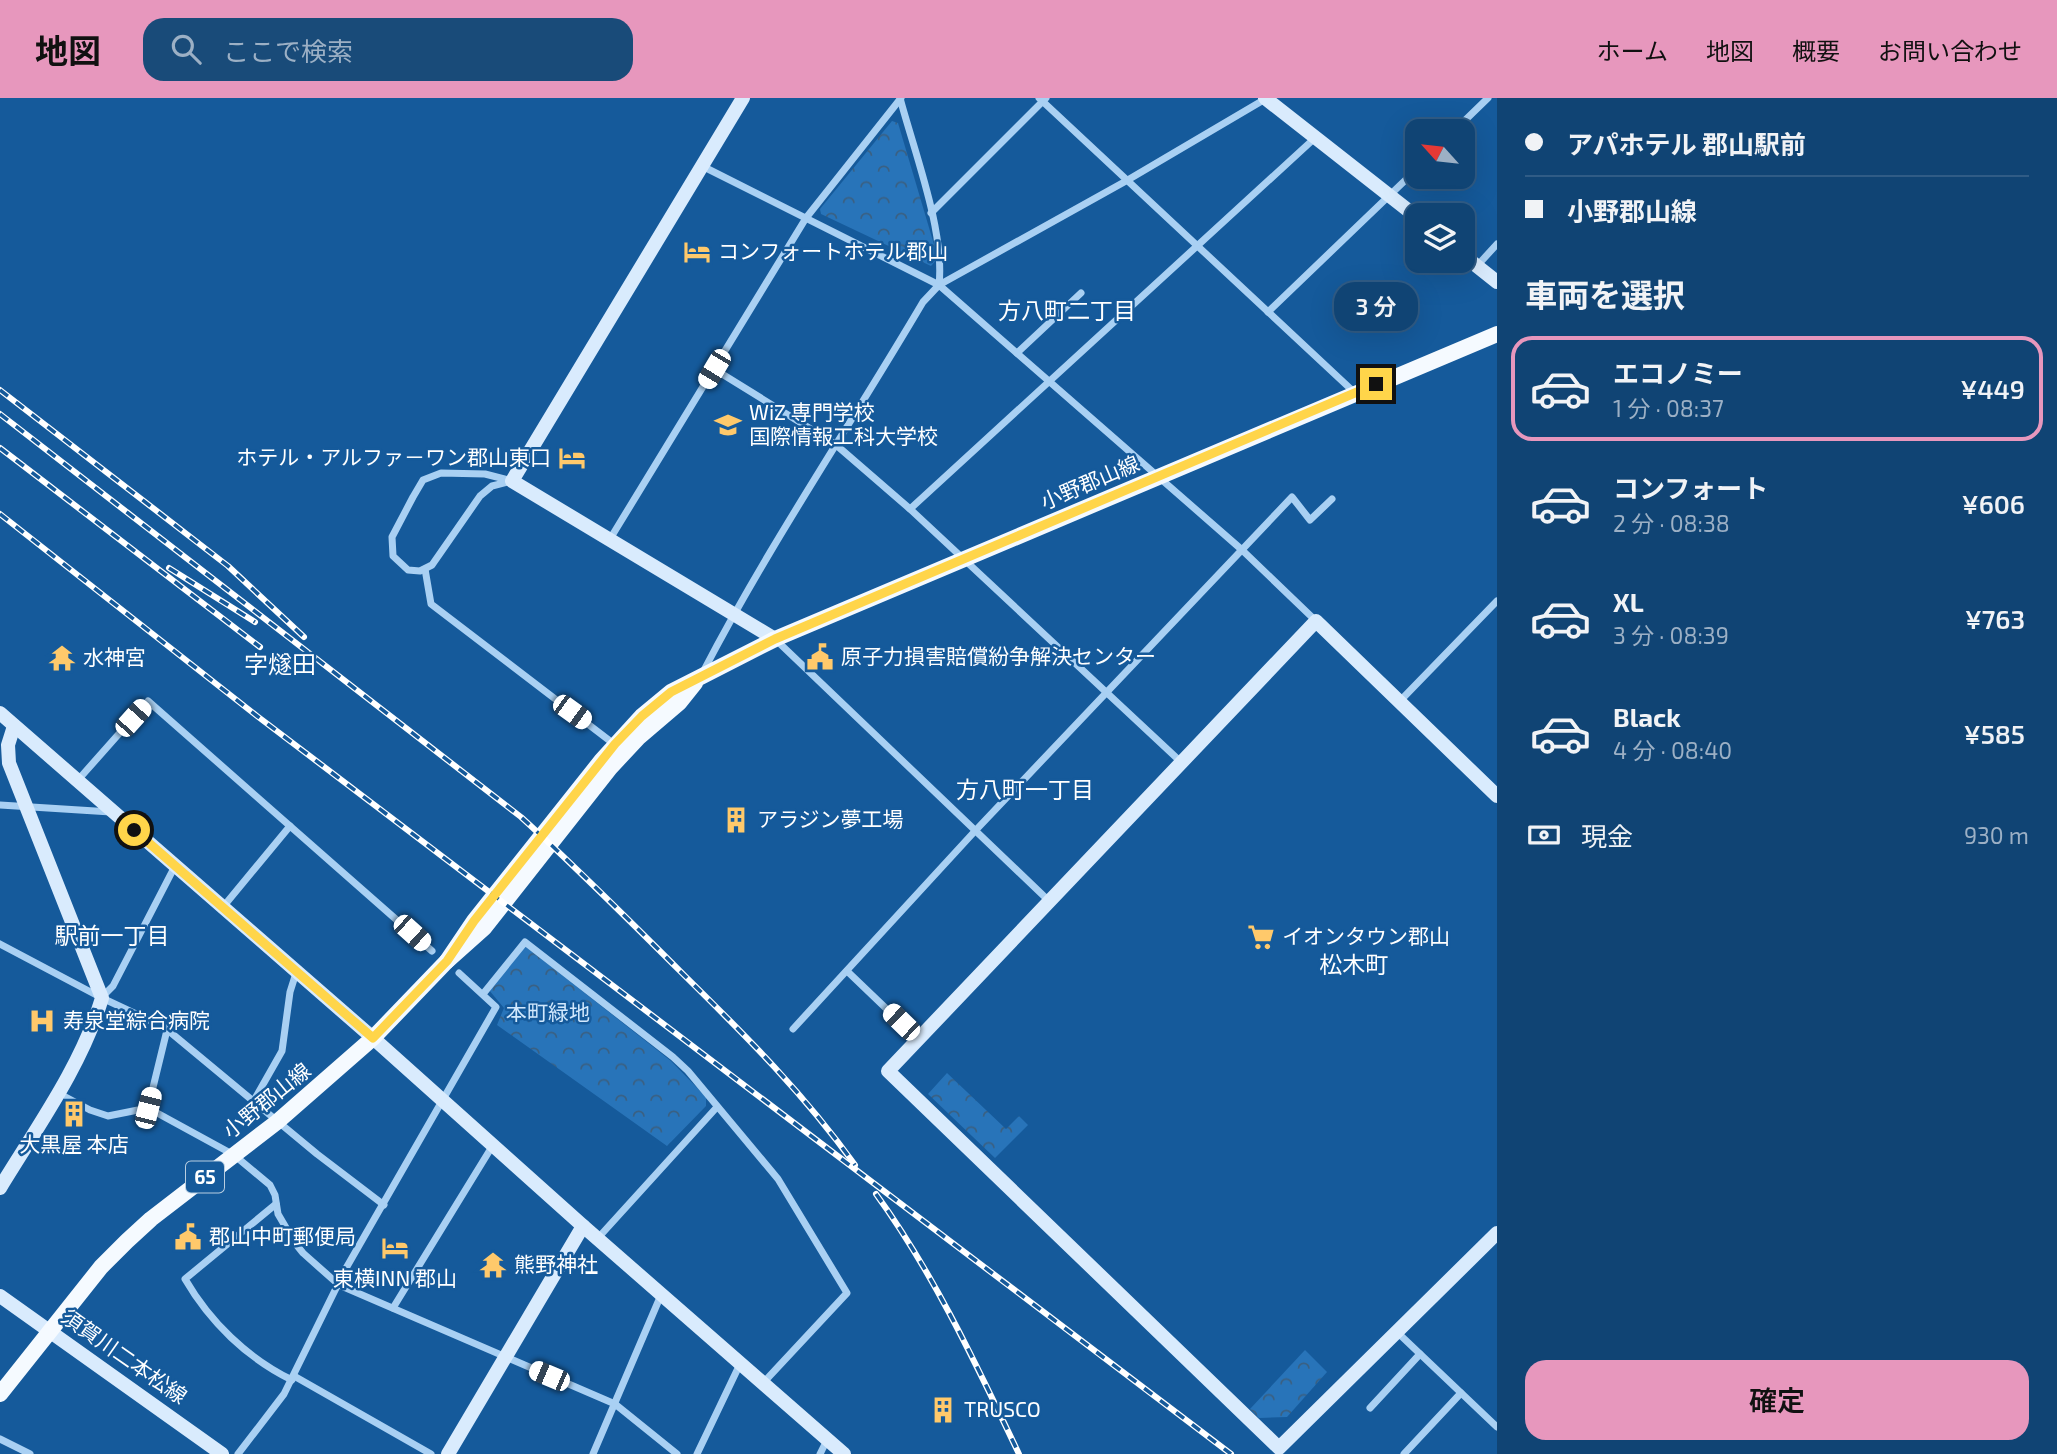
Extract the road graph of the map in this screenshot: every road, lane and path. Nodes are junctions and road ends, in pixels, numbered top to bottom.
1 (743, 98) edge
2 (900, 98) edge
3 (1266, 98) edge
4 (1488, 98) edge
5 (1043, 99) edge
6 (1466, 119) edge
7 (1316, 137) junction
8 (702, 166) junction
9 (1126, 181) junction
10 (1405, 181) edge
11 (1389, 196) junction
12 (1405, 208) edge
13 (931, 213) junction
14 (806, 218) junction
15 (1497, 244) edge
16 (1198, 247) junction
17 (1477, 266) joint
18 (1497, 282) edge
19 (939, 285) junction
20 (1081, 293) dead end
21 (1268, 312) junction
22 (1497, 334) edge
23 (1017, 353) junction
24 (714, 369) junction
25 (1050, 383) junction
26 (1354, 393) junction
27 (835, 444) junction
28 (1160, 477) junction
29 (512, 481) junction
30 (1332, 499) dead end
31 (910, 509) junction
32 (609, 540) junction
33 (1241, 549) junction
34 (963, 560) junction
35 (425, 569) junction
36 (1497, 601) edge
37 (734, 613) junction
38 (1316, 621) junction
39 (775, 639) junction
40 (701, 676) junction
41 (1106, 693) junction
42 (1400, 701) junction
43 (0, 713) edge
44 (14, 726) junction
45 (615, 744) junction
46 (1181, 762) junction
47 (78, 781) junction
48 (1497, 796) edge
49 (577, 799) junction
50 (0, 805) edge
51 (27, 808) junction
52 (113, 812) junction
53 (290, 826) junction
54 (975, 831) junction
55 (175, 866) junction
56 (1049, 902) junction
57 (222, 907) junction
58 (0, 943) edge
59 (432, 951) dead end
60 (847, 971) junction
61 (296, 973) junction
62 (459, 973) dead end
63 (482, 994) junction
64 (102, 998) junction
65 (793, 1029) dead end
66 (167, 1030) junction
67 (373, 1038) junction
68 (919, 1040) junction
69 (58, 1093) junction
70 (442, 1101) junction
71 (253, 1102) junction
72 (718, 1107) junction
73 (148, 1108) junction
74 (277, 1122) junction
75 (493, 1144) junction
76 (234, 1155) junction
77 (0, 1188) edge
78 (276, 1204) junction
79 (384, 1205) junction
80 (583, 1226) junction
81 (1497, 1233) edge
82 (597, 1239) junction
83 (339, 1285) junction
84 (662, 1294) junction
85 (0, 1296) edge
86 (393, 1308) junction
87 (49, 1330) junction
88 (1396, 1331) junction
89 (1420, 1354) junction
90 (505, 1357) junction
91 (741, 1363) junction
92 (293, 1378) junction
93 (763, 1383) junction
94 (1461, 1393) junction
95 (0, 1394) edge
96 (615, 1404) junction
97 (1370, 1408) dead end
98 (1497, 1427) edge
99 (0, 1439) edge
100 (827, 1439) junction
101 (1276, 1451) edge
102 (25, 1453) edge
103 (222, 1454) edge
104 (238, 1454) edge
105 (431, 1454) edge
106 (448, 1454) edge
107 (593, 1454) edge
108 (677, 1454) edge
109 (697, 1454) edge
110 (820, 1454) edge
111 (844, 1454) edge
112 (1404, 1454) edge

1 - 8 street
2 - 13 street
2 - 14 street
3 - 7 street
3 - 9 street
4 - 6 street
5 - 9 street
5 - 13 street
7 - 11 street
7 - 16 street
8 - 14 street
8 - 29 street
9 - 16 street
9 - 19 street
10 - 11 street
11 - 12 street
11 - 21 street
13 - 19 street
14 - 19 street
14 - 24 street
15 - 17 street
16 - 21 street
16 - 25 street
17 - 18 street
19 - 23 street
19 - 27 street
20 - 23 street
21 - 26 street
22 - 26 main road, 小野郡山線 / 65
23 - 25 street
24 - 27 street
24 - 32 street
25 - 28 street
25 - 31 street
26 - 28 main road, 小野郡山線 / 65
27 - 31 street
27 - 37 street
28 - 33 street
28 - 34 main road, 小野郡山線 / 65
29 - 32 street
29 - 35 street
29 - 35 street
30 - 33 street
31 - 34 street
32 - 37 street
33 - 38 street
33 - 41 street
34 - 39 main road, 小野郡山線 / 65
34 - 41 street
35 - 45 street
36 - 42 street
37 - 39 street
37 - 40 street
38 - 42 street
38 - 46 street
39 - 40 main road, 小野郡山線 / 65
39 - 54 street
40 - 45 main road, 小野郡山線 / 65
40 - 49 main road, 小野郡山線 / 65
41 - 46 street
41 - 54 street
42 - 48 street
43 - 44 street
44 - 47 street
44 - 51 street
45 - 49 main road, 小野郡山線 / 65
46 - 56 street
47 - 52 street
47 - 53 street
49 - 67 main road, 小野郡山線 / 65
50 - 51 street
51 - 52 street
51 - 64 street
52 - 55 street
53 - 57 street
53 - 59 street
54 - 56 street
54 - 60 street
55 - 57 street
55 - 64 street
56 - 68 street
57 - 61 street
58 - 64 street
60 - 65 street
60 - 68 street
61 - 67 street
61 - 71 street
62 - 63 street
63 - 70 street
63 - 72 street
64 - 66 street
64 - 69 street
66 - 71 street
66 - 73 street
67 - 70 street
67 - 74 main road, 小野郡山線 / 65
68 - 101 street
69 - 73 street
69 - 77 street
70 - 75 street
70 - 79 street
71 - 74 street
72 - 82 street
72 - 93 street
73 - 76 street
74 - 76 main road, 小野郡山線 / 65
74 - 79 street
75 - 80 street
75 - 86 street
76 - 78 street
76 - 87 main road, 小野郡山線 / 65
78 - 83 street
78 - 92 street
79 - 83 street
80 - 82 street
80 - 90 street
81 - 88 street
82 - 84 street
83 - 86 street
83 - 92 street
84 - 91 street
84 - 96 street
85 - 87 street, 須賀川二本松線
86 - 90 street
87 - 95 main road, 小野郡山線 / 65
87 - 103 street, 須賀川二本松線
88 - 89 street
88 - 101 street
89 - 94 street
89 - 97 street
90 - 96 street
90 - 106 street
91 - 93 street
91 - 109 street
92 - 104 street
92 - 105 street
93 - 100 street
94 - 98 street
94 - 112 street
96 - 107 street
96 - 108 street
99 - 102 street
100 - 110 street
100 - 111 street

